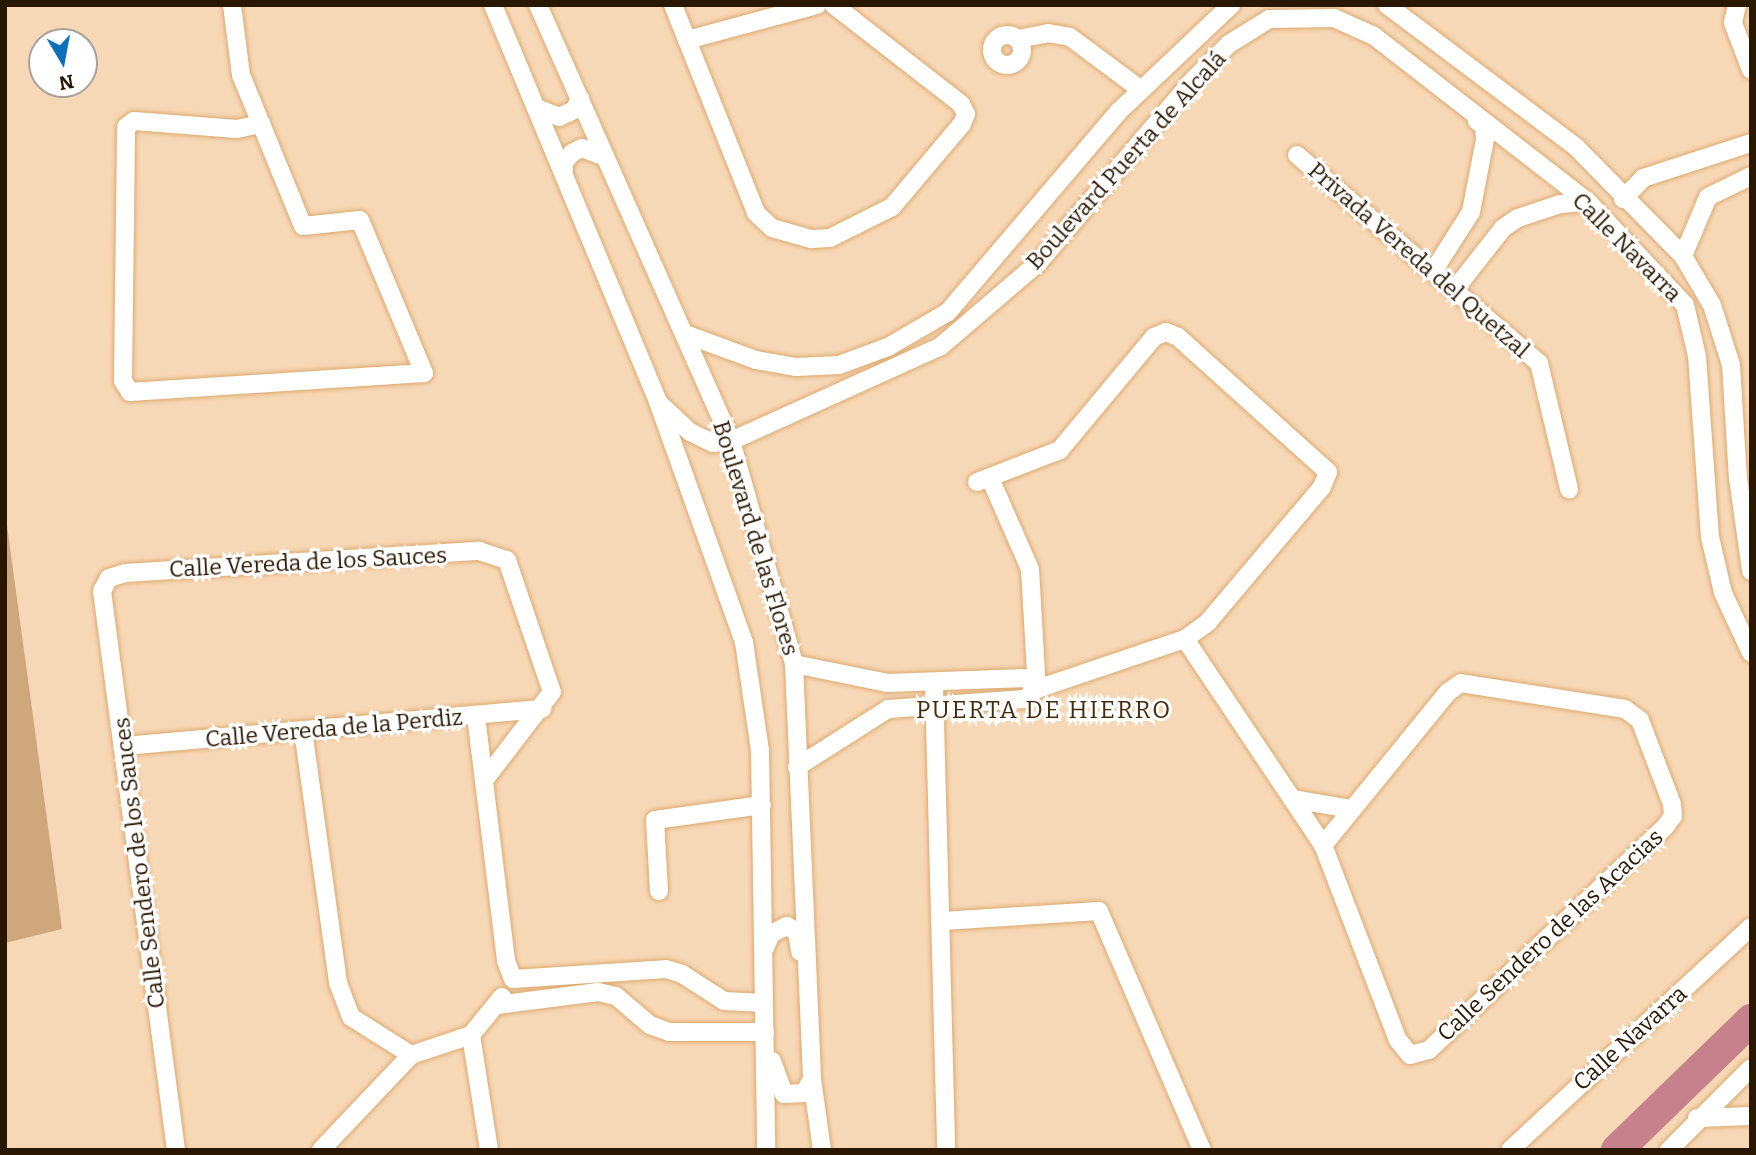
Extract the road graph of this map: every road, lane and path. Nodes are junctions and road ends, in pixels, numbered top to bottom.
1 (232, 5) edge
2 (493, 5) edge
3 (538, 5) edge
4 (673, 5) edge
5 (817, 5) edge
6 (834, 5) edge
7 (1231, 5) edge
8 (1256, 5) edge
9 (1348, 5) edge
10 (1387, 5) edge
11 (1737, 5) edge
12 (1334, 18) junction
13 (1269, 19) junction
14 (1018, 39) dead end
15 (687, 40) junction
16 (1751, 70) edge
17 (1141, 90) junction
18 (580, 99) junction
19 (536, 108) junction
20 (1475, 119) junction
21 (261, 124) junction
22 (1751, 143) edge
23 (1297, 155) dead end
24 (603, 156) junction
25 (1751, 176) edge
26 (564, 177) junction
27 (1623, 199) junction
28 (1588, 202) junction
29 (1683, 256) junction
30 (1434, 270) junction
31 (1456, 288) junction
32 (685, 334) junction
33 (658, 402) junction
34 (731, 441) junction
35 (1569, 489) dead end
36 (1751, 571) edge
37 (109, 579) joint
38 (1185, 639) junction
39 (1751, 653) edge
40 (794, 664) junction
41 (934, 684) junction
42 (1037, 690) junction
43 (935, 704) junction
44 (542, 709) junction
45 (476, 716) junction
46 (303, 730) junction
47 (125, 746) junction
48 (797, 768) junction
49 (485, 779) junction
50 (1292, 799) junction
51 (762, 805) junction
52 (1352, 809) junction
53 (1323, 845) junction
54 (659, 891) dead end
55 (943, 921) junction
56 (1751, 927) edge
57 (763, 951) junction
58 (513, 979) junction
59 (810, 989) junction
60 (764, 1003) junction
61 (497, 1005) junction
62 (471, 1035) junction
63 (765, 1037) junction
64 (411, 1055) junction
65 (1751, 1068) edge
66 (812, 1079) junction
67 (1751, 1116) edge
68 (1697, 1118) junction
69 (176, 1150) edge
70 (321, 1150) edge
71 (489, 1150) edge
72 (766, 1150) edge
73 (822, 1150) edge
74 (946, 1150) edge
75 (1202, 1150) edge
76 (1510, 1150) edge
77 (1669, 1150) edge

1 - 21 street
2 - 19 street, Boulevard de las Flores
3 - 18 street, Boulevard de las Flores
4 - 15 street
5 - 15 street
6 - 15 street
7 - 17 street, Boulevard Puerta de Alcalá
8 - 13 street
9 - 12 street
10 - 27 street, Calle Navarra
11 - 16 street
12 - 13 street, Calle Navarra
12 - 20 street, Calle Navarra
13 - 34 street, Boulevard Puerta de Alcalá
14 - 17 street
17 - 32 street, Boulevard Puerta de Alcalá
18 - 19 street
18 - 24 street, Boulevard de las Flores
19 - 26 street, Boulevard de las Flores
20 - 28 street, Calle Navarra
20 - 30 street
21 - 21 street
22 - 27 street
23 - 30 street, Privada Vereda del Quetzal
24 - 26 street
24 - 32 street, Boulevard de las Flores
25 - 29 street
26 - 33 street, Boulevard de las Flores
27 - 29 street, Calle Navarra
28 - 31 street
28 - 39 street, Calle Navarra
29 - 36 street, Calle Navarra
30 - 31 street, Privada Vereda del Quetzal
31 - 35 street, Privada Vereda del Quetzal
32 - 34 street, Boulevard de las Flores
33 - 34 street
33 - 51 street, Boulevard de las Flores
34 - 40 street, Boulevard de las Flores
37 - 44 street, Calle Vereda de los Sauces
37 - 47 street, Calle Sendero de los Sauces
38 - 42 street
38 - 42 street
38 - 50 street, Calle Sendero de las Acacias
40 - 41 street
40 - 48 street, Boulevard de las Flores
41 - 42 street
41 - 43 street
42 - 43 street
43 - 48 street
43 - 55 street
44 - 45 street, Calle Vereda de la Perdiz
44 - 49 street
45 - 46 street, Calle Vereda de la Perdiz
45 - 49 street
46 - 47 street, Calle Vereda de la Perdiz
46 - 64 street
47 - 69 street, Calle Sendero de los Sauces
48 - 59 street, Boulevard de las Flores
49 - 58 street
50 - 52 street
50 - 53 street, Calle Sendero de las Acacias
51 - 54 street
51 - 57 street, Boulevard de las Flores
52 - 53 street, Calle Sendero de las Acacias
52 - 53 street, Calle Sendero de las Acacias
55 - 74 street
55 - 75 street
56 - 76 street, Calle Navarra
57 - 59 street
57 - 60 street, Boulevard de las Flores
58 - 60 street
58 - 61 street
59 - 66 street, Boulevard de las Flores
60 - 63 street, Boulevard de las Flores
61 - 62 street
61 - 63 street
62 - 64 street
62 - 71 street
63 - 66 street
63 - 72 street, Boulevard de las Flores
64 - 70 street
65 - 68 street
66 - 73 street, Boulevard de las Flores
67 - 68 street
68 - 77 street

